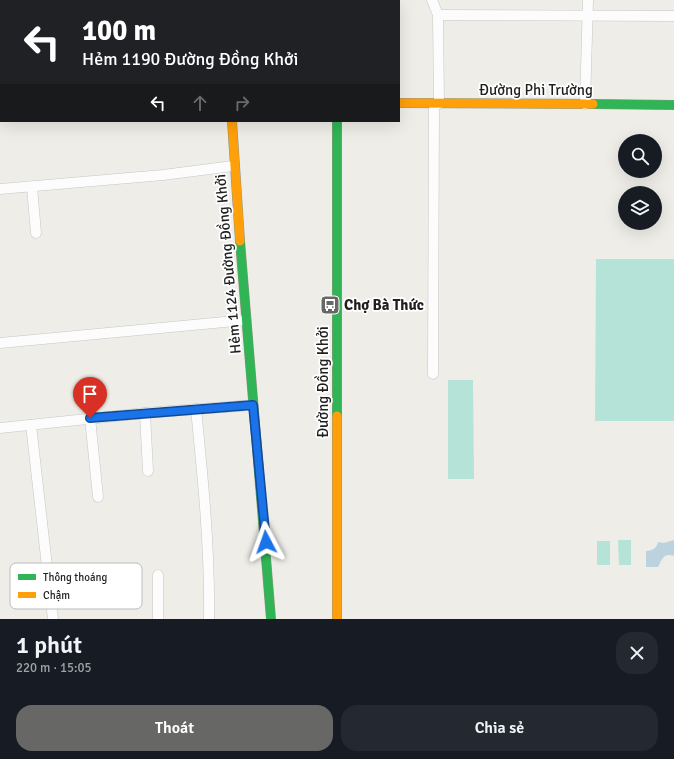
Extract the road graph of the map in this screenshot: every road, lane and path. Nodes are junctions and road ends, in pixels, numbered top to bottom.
1 (432, 0) edge
2 (588, 0) edge
3 (438, 15) junction
4 (587, 16) junction
5 (674, 16) edge
6 (400, 103) edge
7 (437, 104) junction
8 (585, 104) junction
9 (674, 105) edge
10 (232, 122) edge
11 (337, 122) edge
12 (233, 166) junction
13 (32, 187) junction
14 (0, 189) edge
15 (36, 233) dead end
16 (246, 320) junction
17 (0, 343) edge
18 (434, 374) dead end
19 (253, 405) junction
20 (196, 409) junction
21 (145, 413) junction
22 (90, 418) junction
23 (31, 425) junction
24 (0, 428) edge
25 (148, 471) dead end
26 (98, 497) dead end
27 (47, 563) edge
28 (158, 575) dead end
29 (52, 609) edge
30 (53, 619) edge
31 (158, 619) edge
32 (209, 619) edge
33 (271, 619) edge
34 (337, 619) edge

1 - 3 street
2 - 4 street
3 - 4 street
3 - 7 street
4 - 5 street
4 - 8 street
6 - 7 street, Đường Phi Trường
7 - 8 street, Đường Phi Trường
7 - 18 street
8 - 9 street, Đường Phi Trường
10 - 12 street, Hẻm 1124 Đường Đồng Khởi
11 - 34 street, Đường Đồng Khởi
12 - 13 street
12 - 16 street, Hẻm 1124 Đường Đồng Khởi
13 - 14 street
13 - 15 street
16 - 17 street
16 - 19 street, Hẻm 1124 Đường Đồng Khởi
19 - 20 street
19 - 33 street, Hẻm 1124 Đường Đồng Khởi
20 - 21 street
20 - 32 street
21 - 22 street
21 - 25 street
22 - 23 street
22 - 26 street
23 - 24 street
23 - 27 street
28 - 31 street
29 - 30 street

